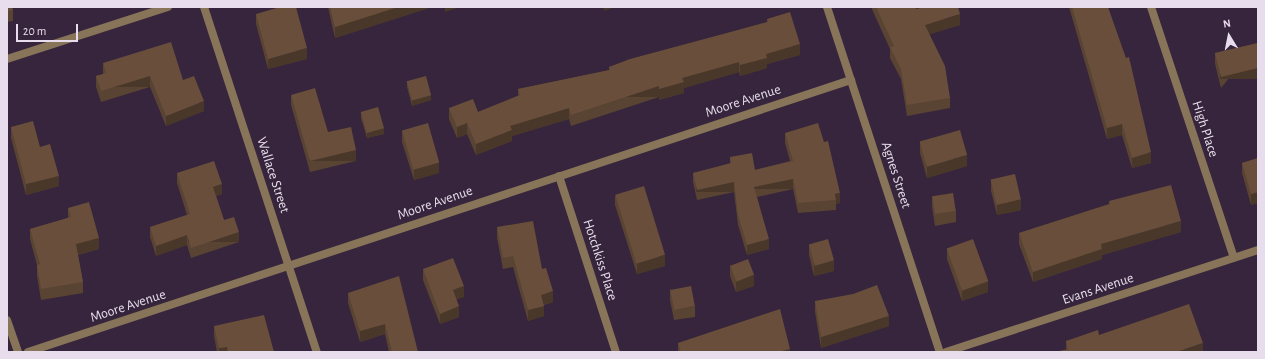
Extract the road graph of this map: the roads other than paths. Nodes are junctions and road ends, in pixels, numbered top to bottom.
1 (168, 7) edge
2 (204, 7) edge
3 (827, 7) edge
4 (1152, 7) edge
5 (7, 60) edge
6 (851, 80) junction
7 (559, 176) junction
8 (1258, 250) edge
9 (1234, 258) junction
10 (289, 266) junction
11 (7, 320) edge
12 (18, 352) edge
13 (28, 352) edge
14 (317, 352) edge
15 (616, 352) edge
16 (940, 352) edge
17 (946, 352) edge

1 - 5 street
2 - 10 street, Wallace Street
3 - 6 street, Agnes Street
4 - 9 street, High Place
6 - 7 street, Moore Avenue
6 - 16 street, Agnes Street
7 - 10 street, Moore Avenue
7 - 15 street, Hotchkiss Place
8 - 9 street, Evans Avenue
9 - 17 street, Evans Avenue
10 - 13 street, Moore Avenue
10 - 14 street, Wallace Street
11 - 12 street

